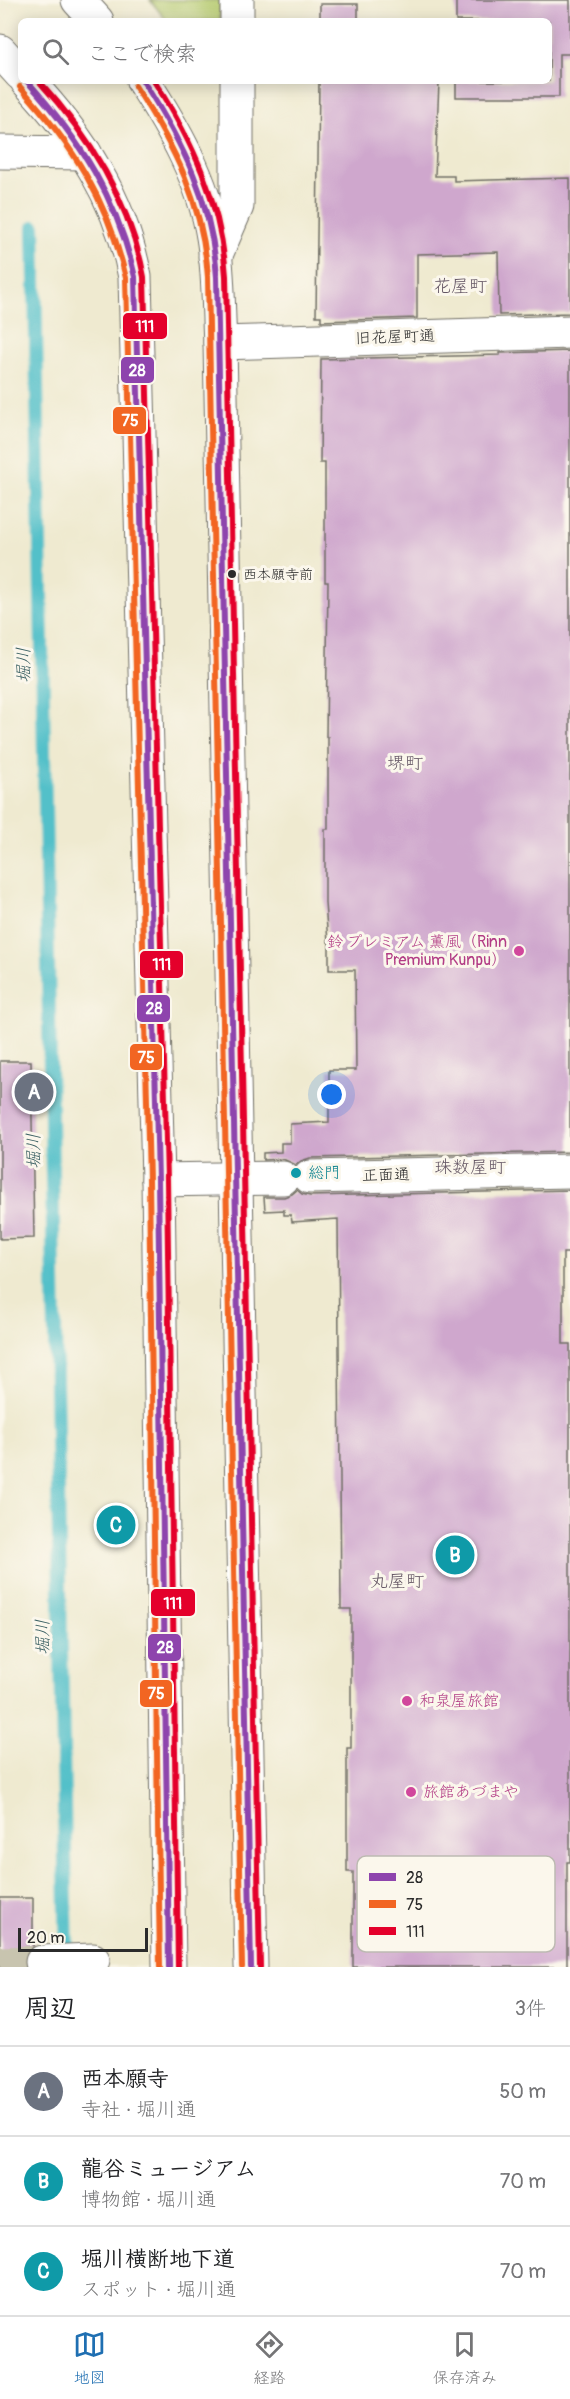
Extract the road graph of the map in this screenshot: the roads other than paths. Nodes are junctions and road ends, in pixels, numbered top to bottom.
1 (78, 0) edge
2 (237, 0) edge
3 (94, 18) edge
4 (237, 18) edge
5 (0, 51) edge
6 (18, 72) edge
7 (30, 84) edge
8 (145, 84) edge
9 (237, 84) edge
10 (0, 152) edge
11 (85, 153) junction
12 (215, 257) junction
13 (570, 332) edge
14 (220, 343) junction
15 (570, 1171) edge
16 (235, 1178) junction
17 (158, 1180) junction
18 (93, 1960) dead end
19 (42, 1962) dead end
20 (168, 1967) edge
21 (251, 1967) edge

1 - 3 main road
2 - 4 main road
5 - 6 main road
7 - 11 main road
8 - 12 main road
9 - 12 main road
10 - 11 main road
11 - 17 main road
12 - 14 main road
13 - 14 main road, 旧花屋町通
14 - 16 main road
15 - 16 main road, 正面通
16 - 17 main road, 正面通
16 - 21 main road
17 - 20 main road
18 - 19 main road

